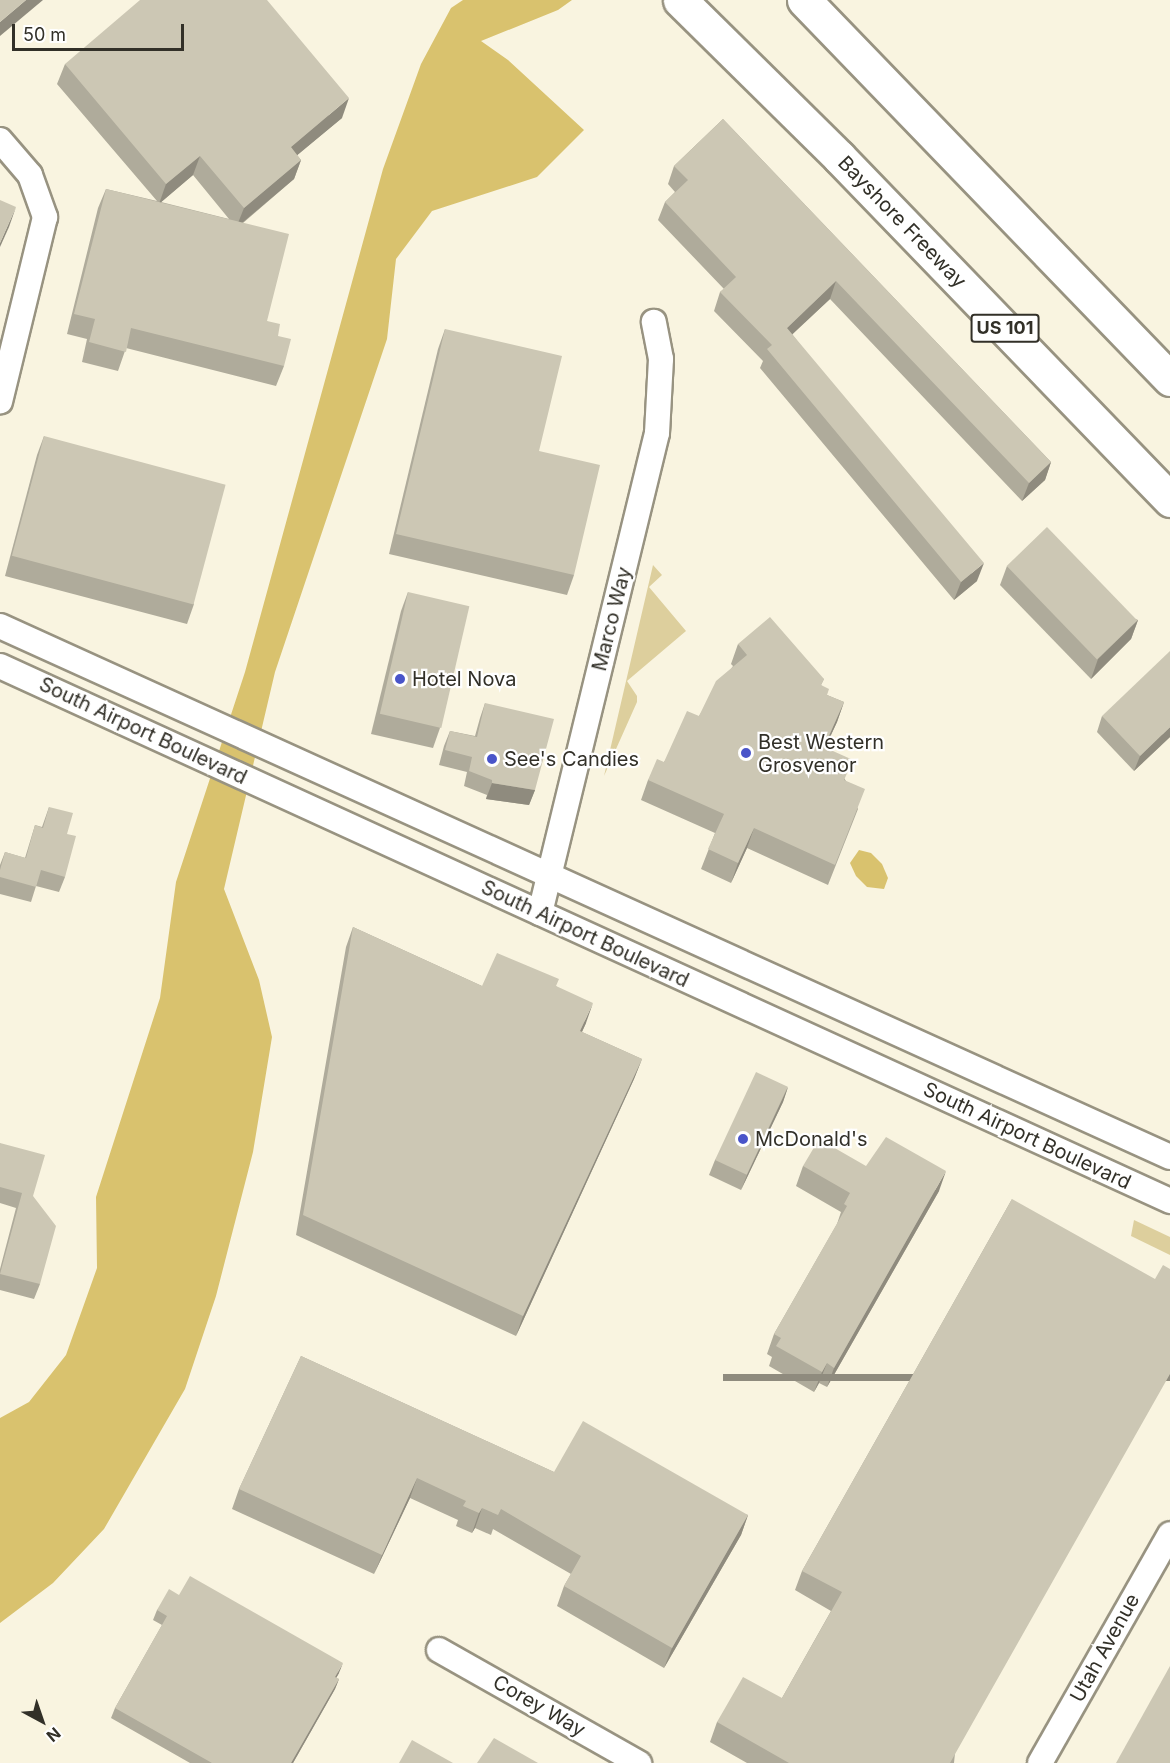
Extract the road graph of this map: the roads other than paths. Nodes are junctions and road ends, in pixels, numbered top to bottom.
1 (664, 0) edge
2 (680, 0) edge
3 (804, 0) edge
4 (0, 140) edge
5 (839, 157) junction
6 (654, 322) dead end
7 (1170, 379) edge
8 (0, 402) edge
9 (1170, 500) edge
10 (0, 626) edge
11 (0, 666) edge
12 (549, 876) junction
13 (540, 913) junction
14 (1170, 1157) edge
15 (1170, 1201) edge
16 (1170, 1534) edge
17 (439, 1650) dead end
18 (639, 1763) edge
19 (1040, 1763) edge

1 - 5 highway
2 - 5 highway, Bayshore Freeway / US 101
3 - 7 highway
4 - 8 street
5 - 9 highway, Bayshore Freeway / US 101
6 - 12 street, Marco Way
10 - 12 street, South Airport Boulevard
11 - 13 street, South Airport Boulevard
12 - 13 street, Marco Way
12 - 14 street, South Airport Boulevard
13 - 15 street, South Airport Boulevard
16 - 19 street, Utah Avenue
17 - 18 street, Corey Way

